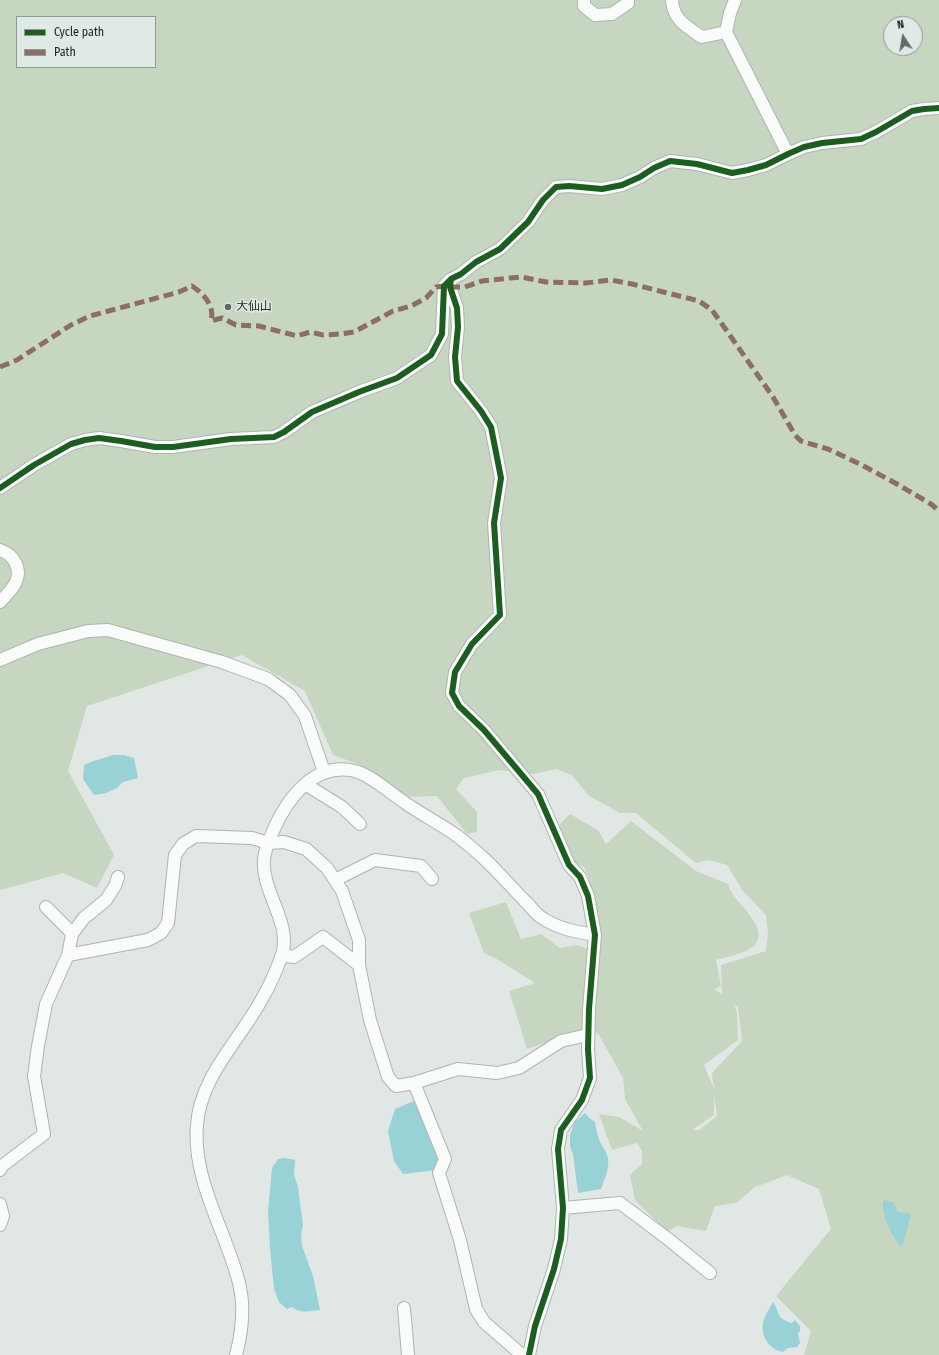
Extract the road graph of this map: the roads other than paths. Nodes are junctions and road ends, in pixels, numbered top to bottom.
1 (584, 0) edge
2 (628, 0) edge
3 (672, 0) edge
4 (735, 0) edge
5 (726, 32) junction
6 (939, 108) edge
7 (788, 154) junction
8 (451, 279) junction
9 (0, 488) edge
10 (0, 550) edge
11 (0, 602) edge
12 (0, 660) edge
13 (324, 772) junction
14 (305, 784) junction
15 (360, 824) dead end
16 (268, 843) junction
17 (118, 877) dead end
18 (432, 879) dead end
19 (335, 880) junction
20 (46, 907) dead end
21 (72, 933) junction
22 (594, 935) junction
23 (68, 955) junction
24 (282, 955) junction
25 (359, 965) junction
26 (588, 1035) junction
27 (414, 1083) junction
28 (0, 1170) edge
29 (0, 1204) edge
30 (563, 1208) junction
31 (0, 1225) edge
32 (710, 1273) dead end
33 (404, 1308) dead end
34 (236, 1355) edge
35 (408, 1355) edge
36 (522, 1355) edge
37 (529, 1355) edge

1 - 2 street
3 - 5 street
4 - 5 street
5 - 7 street
6 - 7 street
7 - 8 street
8 - 9 street
8 - 22 street
10 - 11 street
12 - 13 street
13 - 14 street
13 - 22 street
14 - 15 street
14 - 16 street
16 - 19 street
16 - 23 street
16 - 24 street
17 - 21 street
18 - 19 street
19 - 25 street
20 - 21 street
21 - 23 street
22 - 26 street
23 - 28 street
24 - 25 street
24 - 34 street
25 - 27 street
26 - 27 street
26 - 30 street
27 - 36 street
29 - 31 street
30 - 32 street
30 - 37 street
33 - 35 street

